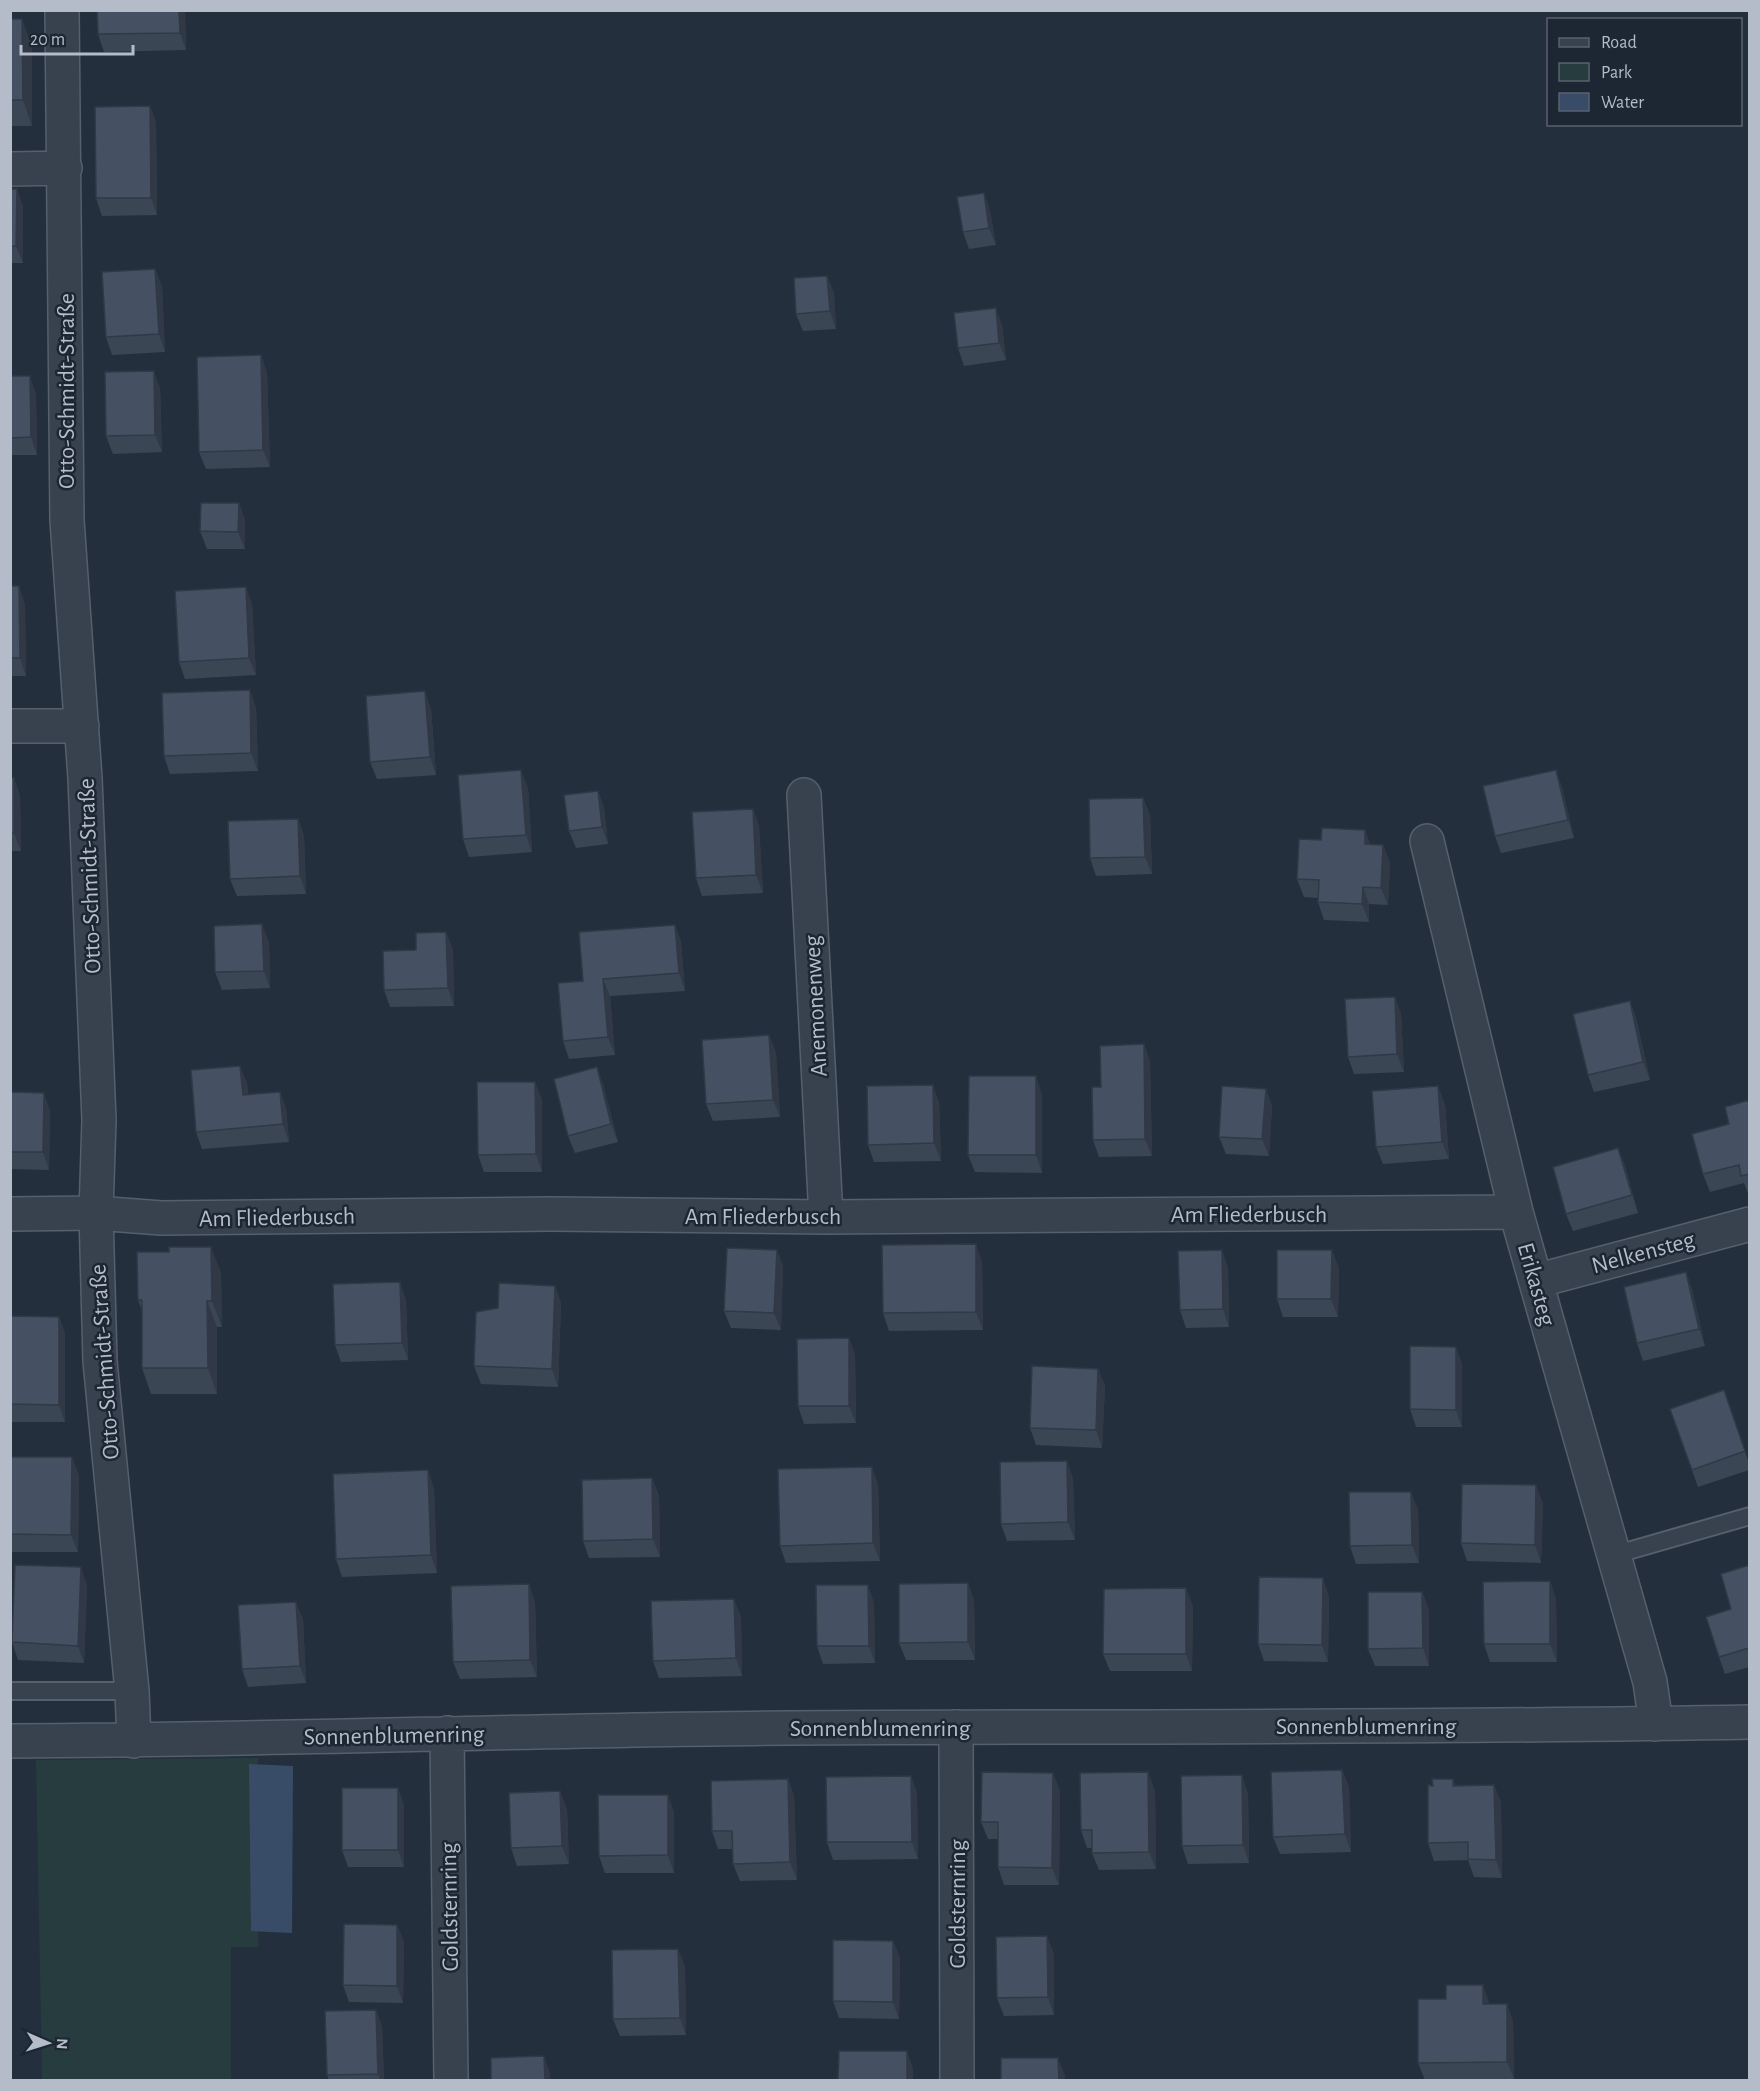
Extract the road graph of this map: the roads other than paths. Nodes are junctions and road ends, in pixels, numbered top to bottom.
1 (62, 10) edge
2 (65, 168) junction
3 (10, 169) edge
4 (10, 726) edge
5 (82, 726) junction
6 (804, 795) dead end
7 (1427, 841) dead end
8 (1516, 1212) junction
9 (96, 1213) junction
10 (10, 1214) edge
11 (826, 1217) junction
12 (1749, 1224) edge
13 (1536, 1281) junction
14 (1749, 1516) edge
15 (1614, 1555) junction
16 (10, 1691) edge
17 (132, 1691) junction
18 (1749, 1722) edge
19 (1656, 1724) junction
20 (956, 1727) junction
21 (447, 1733) junction
22 (134, 1740) junction
23 (10, 1741) edge
24 (452, 2080) edge
25 (957, 2080) edge

1 - 2 street, Otto-Schmidt-Straße
2 - 3 street
2 - 5 street, Otto-Schmidt-Straße
4 - 5 street
5 - 9 street, Otto-Schmidt-Straße
6 - 11 street, Anemonenweg
7 - 8 street, Erikasteg
8 - 11 street, Am Fliederbusch
8 - 13 street, Erikasteg
9 - 10 street, Am Fliederbusch
9 - 11 street, Am Fliederbusch
9 - 17 street, Otto-Schmidt-Straße
12 - 13 street, Nelkensteg
13 - 15 street, Erikasteg
14 - 15 lane
15 - 19 street, Erikasteg
16 - 17 lane
17 - 22 street, Otto-Schmidt-Straße
18 - 19 street, Sonnenblumenring
19 - 20 street, Sonnenblumenring
20 - 21 street, Sonnenblumenring
20 - 25 street, Goldsternring
21 - 22 street, Sonnenblumenring
21 - 24 street, Goldsternring
22 - 23 street, Sonnenblumenring

